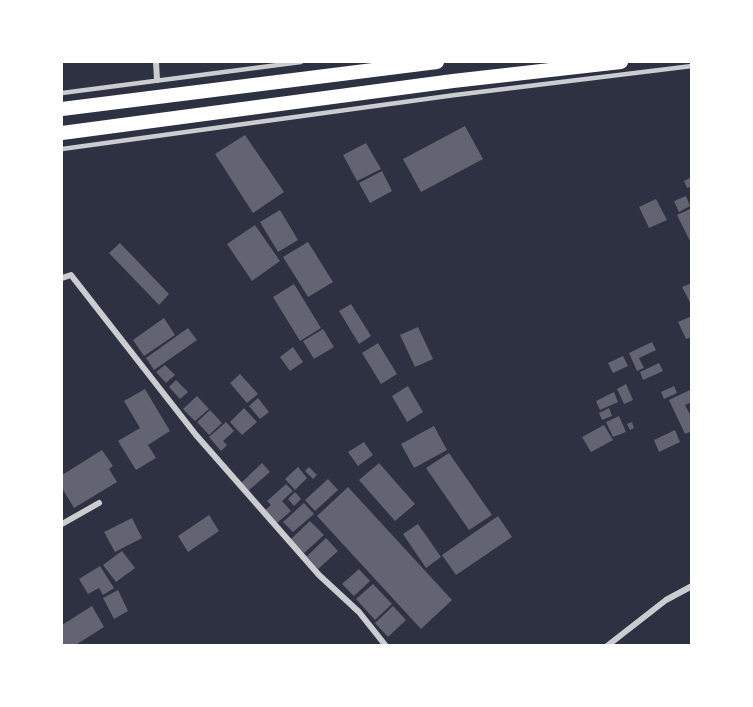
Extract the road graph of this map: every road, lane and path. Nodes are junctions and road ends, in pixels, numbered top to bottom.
1 (156, 62) edge
2 (301, 62) edge
3 (437, 62) edge
4 (621, 62) edge
5 (692, 66) edge
6 (157, 80) junction
7 (62, 93) edge
8 (62, 110) edge
9 (62, 133) edge
10 (62, 149) edge
11 (62, 278) edge
12 (99, 503) dead end
13 (62, 524) edge
14 (692, 586) edge
15 (386, 645) edge
16 (608, 645) edge

1 - 6 street
2 - 6 lane
3 - 8 highway
4 - 9 highway
5 - 10 lane
6 - 7 lane
11 - 15 street
12 - 13 street
14 - 16 street

